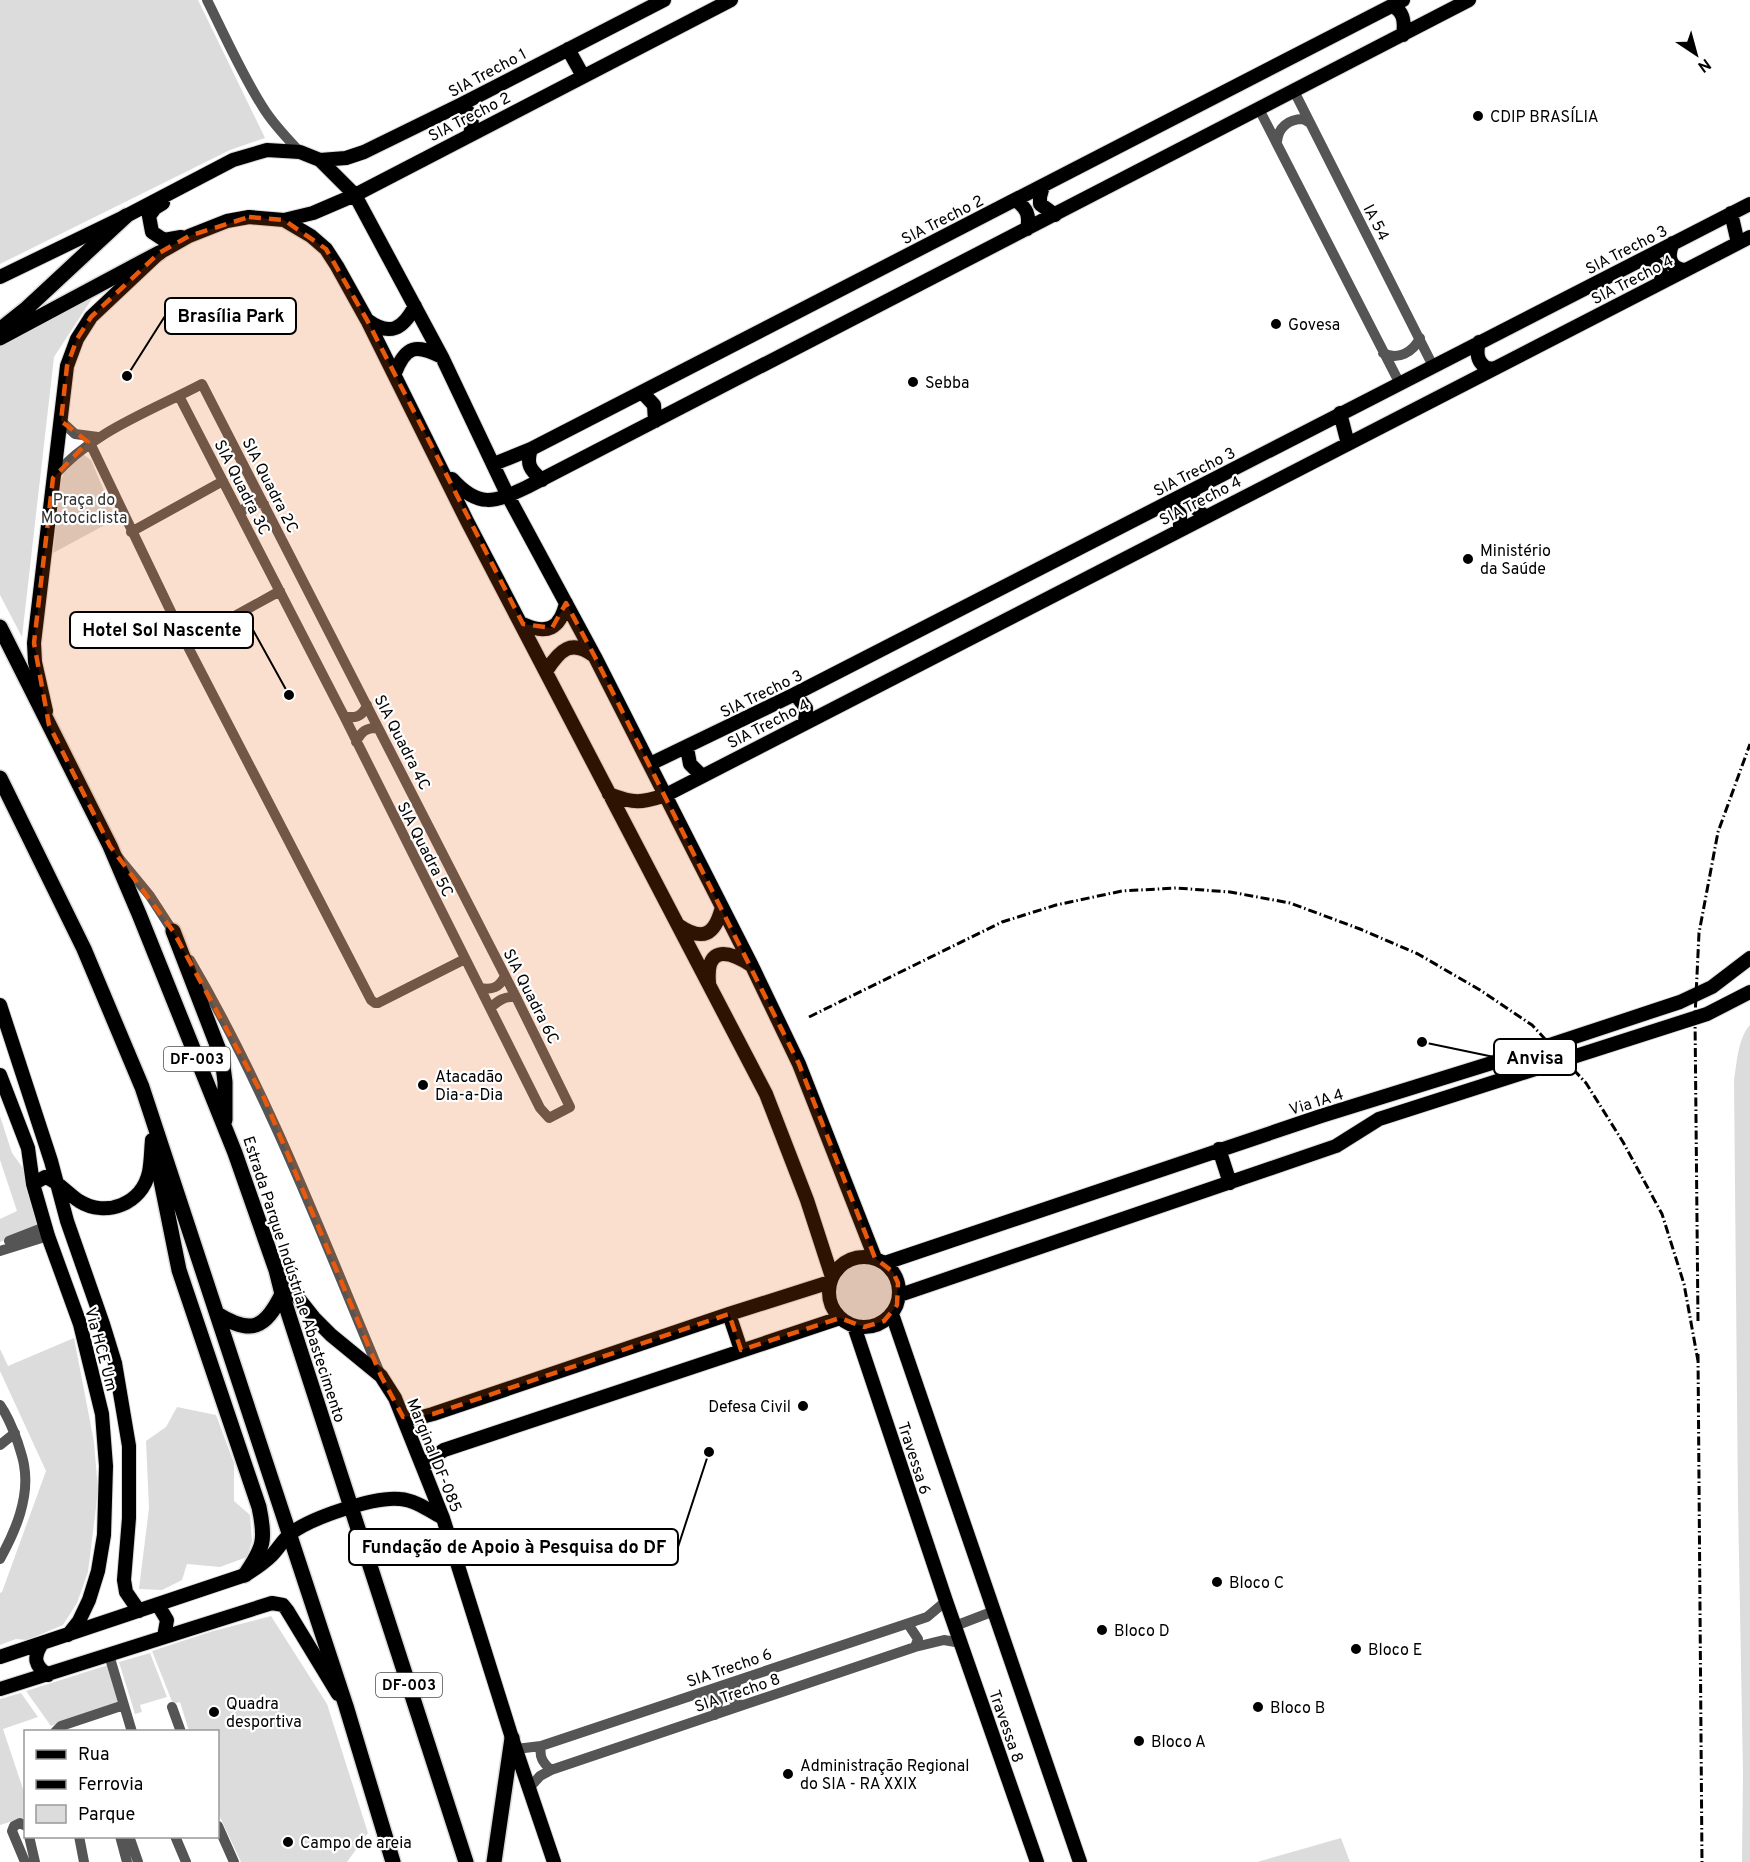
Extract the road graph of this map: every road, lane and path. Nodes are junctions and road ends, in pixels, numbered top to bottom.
1 (207, 0) edge
2 (664, 0) edge
3 (731, 0) edge
4 (1469, 0) edge
5 (1397, 3) edge
6 (1403, 35) junction
7 (568, 49) junction
8 (583, 76) junction
9 (1294, 91) junction
10 (460, 105) junction
11 (1259, 109) junction
12 (1310, 123) junction
13 (470, 134) junction
14 (1276, 142) junction
15 (300, 152) junction
16 (320, 160) junction
17 (195, 181) junction
18 (1043, 186) junction
19 (355, 195) junction
20 (1015, 200) junction
21 (1750, 204) edge
22 (1731, 213) junction
23 (1055, 215) junction
24 (126, 216) junction
25 (284, 220) junction
26 (1027, 229) junction
27 (189, 236) junction
28 (1744, 240) edge
29 (1673, 243) junction
30 (159, 253) junction
31 (1646, 258) junction
32 (1685, 270) junction
33 (0, 277) edge
34 (1660, 283) junction
35 (415, 306) junction
36 (367, 320) junction
37 (0, 329) edge
38 (0, 338) edge
39 (1420, 338) junction
40 (1479, 342) junction
41 (1383, 353) junction
42 (441, 357) junction
43 (1433, 366) junction
44 (1493, 369) junction
45 (395, 373) junction
46 (1400, 382) junction
47 (642, 392) junction
48 (179, 396) junction
49 (1340, 413) junction
50 (61, 421) junction
51 (655, 421) junction
52 (94, 440) junction
53 (1348, 444) junction
54 (531, 449) junction
55 (439, 464) junction
56 (494, 464) junction
57 (53, 478) junction
58 (542, 480) junction
59 (223, 481) junction
60 (1193, 490) junction
61 (508, 496) junction
62 (1168, 503) junction
63 (264, 504) junction
64 (240, 514) junction
65 (1205, 516) junction
66 (1180, 529) junction
67 (131, 531) junction
68 (280, 591) junction
69 (313, 599) joint
70 (566, 603) junction
71 (523, 624) junction
72 (0, 627) edge
73 (186, 643) junction
74 (0, 650) edge
75 (595, 657) junction
76 (18, 663) junction
77 (547, 670) junction
78 (795, 694) junction
79 (367, 705) junction
80 (344, 716) junction
81 (805, 723) junction
82 (49, 725) junction
83 (378, 728) junction
84 (356, 742) junction
85 (687, 748) junction
86 (650, 764) junction
87 (701, 776) junction
88 (0, 778) edge
89 (609, 794) junction
90 (666, 795) junction
91 (110, 846) junction
92 (466, 899) joint
93 (722, 907) junction
94 (678, 926) junction
95 (173, 931) junction
96 (1750, 958) edge
97 (465, 959) junction
98 (752, 966) junction
99 (505, 976) junction
100 (710, 987) junction
101 (480, 988) junction
102 (1750, 992) edge
103 (516, 997) junction
104 (0, 1005) edge
105 (490, 1008) junction
106 (0, 1074) edge
107 (142, 1087) junction
108 (11, 1107) junction
109 (33, 1107) junction
110 (549, 1118) joint
111 (225, 1129) junction
112 (152, 1140) junction
113 (1219, 1149) junction
114 (56, 1183) junction
115 (1230, 1183) junction
116 (33, 1184) junction
117 (47, 1231) junction
118 (0, 1244) edge
119 (0, 1251) edge
120 (880, 1261) junction
121 (276, 1270) junction
122 (831, 1279) junction
123 (282, 1294) junction
124 (900, 1295) junction
125 (217, 1314) junction
126 (729, 1314) junction
127 (892, 1314) junction
128 (840, 1318) junction
129 (80, 1324) junction
130 (104, 1324) junction
131 (854, 1326) junction
132 (741, 1350) junction
133 (87, 1354) junction
134 (381, 1376) junction
135 (121, 1389) junction
136 (0, 1405) edge
137 (403, 1417) junction
138 (15, 1433) junction
139 (0, 1444) edge
140 (423, 1467) junction
141 (351, 1508) junction
142 (442, 1518) junction
143 (290, 1534) junction
144 (0, 1559) edge
145 (245, 1575) junction
146 (946, 1601) junction
147 (158, 1605) junction
148 (139, 1611) junction
149 (994, 1611) junction
150 (908, 1624) junction
151 (955, 1626) junction
152 (68, 1635) junction
153 (164, 1637) junction
154 (960, 1643) junction
155 (41, 1645) junction
156 (915, 1647) junction
157 (110, 1655) junction
158 (0, 1658) edge
159 (48, 1675) junction
160 (737, 1682) junction
161 (0, 1689) edge
162 (705, 1692) junction
163 (124, 1705) junction
164 (743, 1705) junction
165 (346, 1706) junction
166 (172, 1707) dead end
167 (716, 1715) junction
168 (56, 1730) edge
169 (132, 1730) edge
170 (181, 1730) edge
171 (514, 1743) junction
172 (541, 1746) junction
173 (550, 1770) junction
174 (529, 1788) junction
175 (24, 1825) edge
176 (219, 1828) edge
177 (29, 1838) edge
178 (79, 1838) edge
179 (121, 1838) edge
180 (130, 1838) edge
181 (175, 1838) edge
182 (25, 1862) edge
183 (35, 1862) edge
184 (84, 1862) edge
185 (127, 1862) edge
186 (138, 1862) edge
187 (186, 1862) edge
188 (234, 1862) edge
189 (393, 1862) edge
190 (466, 1862) edge
191 (494, 1862) edge
192 (554, 1862) edge
193 (1037, 1862) edge
194 (1080, 1862) edge

1 - 15 street
2 - 7 main road, SIA Trecho 1
3 - 8 main road, SIA Trecho 2
4 - 6 main road
5 - 6 main road
5 - 18 main road, SIA Trecho 2
6 - 9 main road
7 - 8 main road
7 - 10 main road, SIA Trecho 1
8 - 13 main road, SIA Trecho 2
9 - 11 main road
9 - 12 street, IA 54
10 - 13 main road
10 - 16 main road, SIA Trecho 1
11 - 14 street
11 - 23 main road
12 - 14 street
12 - 39 street, IA 54
13 - 19 main road, SIA Trecho 2
14 - 41 street
15 - 16 main road
15 - 17 main road
16 - 19 main road
17 - 24 main road
17 - 27 main road
18 - 20 main road, SIA Trecho 2
18 - 23 main road
19 - 25 main road, SIA Trecho 2
19 - 35 main road
20 - 26 main road
20 - 47 main road, SIA Trecho 2
21 - 22 main road, SIA Trecho 3
22 - 28 main road
22 - 29 main road, SIA Trecho 3
23 - 26 main road
24 - 33 main road
24 - 37 highway
25 - 27 main road
25 - 36 main road
26 - 51 main road
27 - 30 main road
28 - 32 main road, SIA Trecho 4
29 - 31 main road, SIA Trecho 3
29 - 32 main road
30 - 38 highway
30 - 50 main road
31 - 34 main road
31 - 40 main road, SIA Trecho 3
32 - 34 main road, SIA Trecho 4
34 - 44 main road, SIA Trecho 4
35 - 36 main road
35 - 42 main road
36 - 45 main road
39 - 41 street
39 - 43 street, IA 54
40 - 43 main road, SIA Trecho 3
40 - 44 main road
41 - 46 street
42 - 45 main road
42 - 56 main road
43 - 46 main road, SIA Trecho 3
44 - 53 main road, SIA Trecho 4
45 - 55 main road
46 - 49 main road, SIA Trecho 3
47 - 51 main road
47 - 54 main road, SIA Trecho 2
48 - 52 street
48 - 59 street, SIA Quadra 3C
48 - 63 street, SIA Quadra 2C
49 - 53 main road
49 - 60 main road, SIA Trecho 3
50 - 52 street
50 - 57 main road
51 - 58 main road
52 - 57 street
52 - 67 street
53 - 65 main road, SIA Trecho 4
54 - 56 main road, SIA Trecho 2
54 - 58 main road
55 - 61 main road
55 - 71 main road
56 - 61 main road
57 - 82 main road
58 - 61 main road
59 - 64 street, SIA Quadra 3C
59 - 67 street
60 - 62 main road, SIA Trecho 3
60 - 65 main road
61 - 70 main road
62 - 66 main road
62 - 78 main road, SIA Trecho 3
63 - 64 street
63 - 69 street, SIA Quadra 2C
64 - 68 street, SIA Quadra 3C
65 - 66 main road, SIA Trecho 4
66 - 81 main road, SIA Trecho 4
67 - 73 street
68 - 73 street
68 - 80 street, SIA Quadra 5C
69 - 79 street, SIA Quadra 4C
70 - 71 main road
70 - 75 main road
71 - 77 main road
72 - 76 highway, Estrada Parque Indústria e Abastecimento / DF-003
73 - 97 street
74 - 76 highway
75 - 77 main road
75 - 86 main road
76 - 82 highway, Estrada Parque Indústria e Abastecimento / DF-003
77 - 89 main road
78 - 81 main road
78 - 85 main road, SIA Trecho 3
79 - 80 street
79 - 83 street, SIA Quadra 4C
80 - 84 street, SIA Quadra 5C
81 - 87 main road, SIA Trecho 4
82 - 91 highway, Estrada Parque Indústria e Abastecimento / DF-003
83 - 84 street
83 - 92 street, SIA Quadra 4C
84 - 97 street, SIA Quadra 5C
85 - 86 main road, SIA Trecho 3
85 - 87 main road
86 - 90 main road
87 - 90 main road, SIA Trecho 4
88 - 107 highway
89 - 90 main road, SIA Trecho 4
89 - 94 main road
90 - 93 main road
91 - 95 street
91 - 111 highway, Estrada Parque Indústria e Abastecimento / DF-003
92 - 99 street, SIA Quadra 6C
93 - 94 main road
93 - 98 main road
94 - 100 main road
95 - 111 highway
95 - 134 street
96 - 113 main road, Via 1A 4
97 - 101 street, SIA Quadra 5C
98 - 100 main road
98 - 120 main road
99 - 101 street
99 - 103 street, SIA Quadra 6C
100 - 122 main road
101 - 105 street, SIA Quadra 5C
102 - 115 main road
103 - 105 street
103 - 110 street, SIA Quadra 6C
104 - 109 main road
105 - 110 street, SIA Quadra 5C
106 - 108 main road, Via HCE Um
107 - 112 highway
107 - 125 highway
108 - 109 main road
108 - 116 main road, Via HCE Um
109 - 114 main road
111 - 121 highway, Estrada Parque Indústria e Abastecimento / DF-003
112 - 114 main road
112 - 145 highway
113 - 115 main road
113 - 120 main road, Via 1A 4
114 - 116 main road
114 - 130 main road
115 - 124 main road
116 - 117 main road, Via HCE Um
117 - 118 street
117 - 119 street
117 - 129 main road, Via HCE Um
120 - 122 main road
120 - 124 main road
121 - 123 highway, Estrada Parque Indústria e Abastecimento / DF-003
121 - 134 main road, Marginal DF-085
122 - 126 main road
122 - 128 main road
123 - 125 highway
123 - 141 highway, Estrada Parque Indústria e Abastecimento / DF-003
124 - 127 main road
125 - 143 highway
126 - 132 main road
126 - 137 main road
127 - 131 main road
127 - 149 main road
128 - 131 main road
128 - 132 main road
129 - 130 main road
129 - 133 main road, Via HCE Um
130 - 135 main road
131 - 146 main road, Travessa 6
132 - 140 main road
133 - 135 main road
133 - 152 main road, Via HCE Um
134 - 137 main road, Marginal DF-085
135 - 148 main road
136 - 138 street
137 - 140 main road, Marginal DF-085
138 - 139 street
138 - 144 street
140 - 142 main road, Marginal DF-085
141 - 142 main road
141 - 143 main road
141 - 190 highway, Estrada Parque Indústria e Abastecimento / DF-003
142 - 171 main road, Marginal DF-085
143 - 145 main road
143 - 165 highway
145 - 147 main road
146 - 150 street, SIA Trecho 6
146 - 151 main road, Travessa 8
147 - 148 main road
147 - 153 main road
148 - 152 main road
149 - 151 street
149 - 194 main road
150 - 156 street
150 - 160 street, SIA Trecho 6
151 - 154 main road, Travessa 8
152 - 155 main road
153 - 157 main road
153 - 165 main road
154 - 156 street, SIA Trecho 8
154 - 193 main road, Travessa 8
155 - 158 main road
155 - 159 main road
156 - 164 street, SIA Trecho 8
157 - 159 main road
157 - 163 street
159 - 161 main road
160 - 162 street, SIA Trecho 6
160 - 164 street
162 - 167 street
162 - 172 street, SIA Trecho 6
163 - 168 street
163 - 169 street
164 - 167 street, SIA Trecho 8
165 - 189 highway
166 - 170 street
167 - 173 street, SIA Trecho 8
171 - 172 street, SIA Trecho 6
171 - 174 main road, Marginal DF-085
171 - 191 highway
172 - 173 street
173 - 174 street, SIA Trecho 8
174 - 192 main road, Marginal DF-085
175 - 182 street
176 - 188 street
177 - 183 street
178 - 184 street
179 - 185 street
180 - 186 street
181 - 187 street

